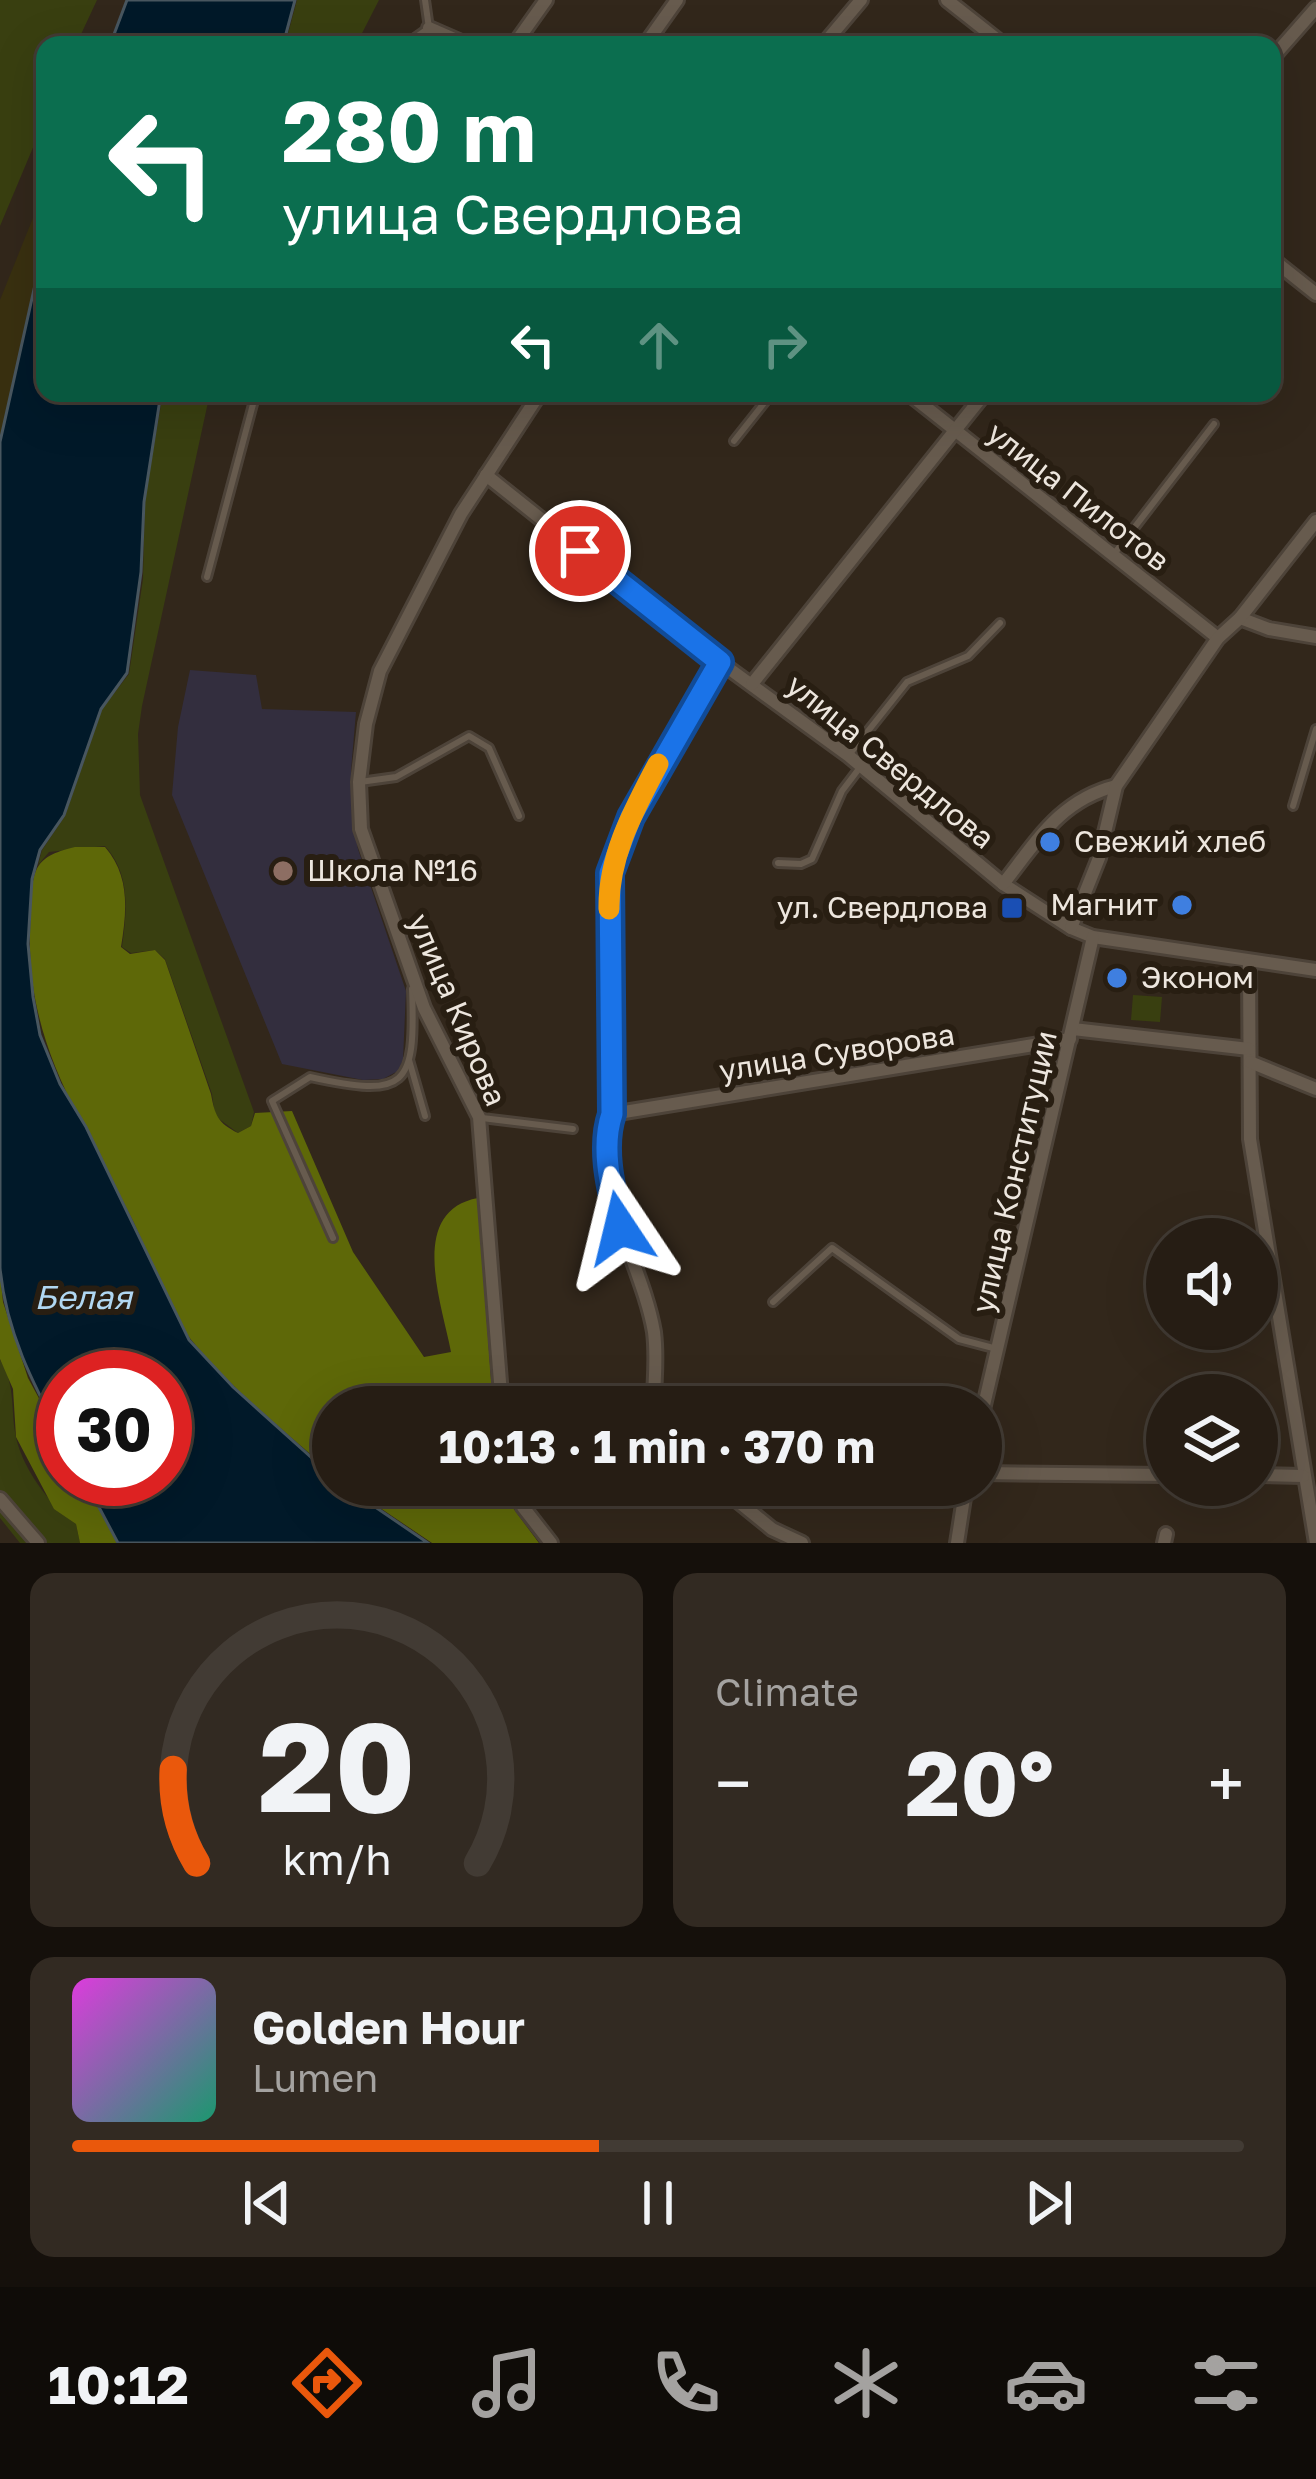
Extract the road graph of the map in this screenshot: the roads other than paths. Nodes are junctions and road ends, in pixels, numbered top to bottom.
1 (425, 0) edge
2 (546, 0) edge
3 (677, 0) edge
4 (861, 0) edge
5 (947, 0) edge
6 (1316, 8) edge
7 (429, 28) junction
8 (418, 36) edge
9 (447, 36) edge
10 (520, 36) edge
11 (651, 36) edge
12 (831, 36) edge
13 (993, 36) edge
14 (1281, 48) edge
15 (1281, 266) edge
16 (1316, 294) edge
17 (254, 402) edge
18 (534, 402) edge
19 (765, 402) edge
20 (919, 402) edge
21 (978, 402) edge
22 (1214, 424) dead end
23 (954, 430) junction
24 (734, 441) dead end
25 (486, 475) junction
26 (1316, 521) edge
27 (1113, 555) junction
28 (207, 578) dead end
29 (1240, 618) junction
30 (1000, 623) dead end
31 (1316, 637) edge
32 (1218, 638) junction
33 (720, 662) junction
34 (752, 684) junction
35 (1316, 729) edge
36 (849, 756) junction
37 (861, 766) junction
38 (359, 782) junction
39 (1116, 786) junction
40 (1293, 806) dead end
41 (519, 816) dead end
42 (778, 863) dead end
43 (1003, 884) junction
44 (1071, 928) junction
45 (1093, 937) junction
46 (1249, 962) junction
47 (1316, 970) edge
48 (412, 974) junction
49 (1072, 1034) junction
50 (1250, 1055) junction
51 (410, 1060) junction
52 (1316, 1088) edge
53 (612, 1114) junction
54 (425, 1115) dead end
55 (479, 1117) junction
56 (573, 1129) dead end
57 (333, 1238) dead end
58 (773, 1302) dead end
59 (997, 1349) junction
60 (500, 1386) edge
61 (653, 1386) edge
62 (988, 1386) edge
63 (1002, 1473) edge
64 (1146, 1475) edge
65 (1278, 1477) edge
66 (1308, 1481) edge
67 (0, 1499) edge
68 (523, 1506) edge
69 (744, 1506) edge
70 (963, 1506) edge
71 (38, 1543) edge
72 (550, 1543) edge
73 (802, 1543) edge
74 (957, 1543) edge
75 (1316, 1543) edge

1 - 7 lane
2 - 10 street
3 - 11 street
4 - 12 street
5 - 13 street
6 - 14 street
7 - 8 lane
7 - 9 street
15 - 16 street
17 - 28 lane
18 - 25 street, улица Кирова
19 - 24 lane
20 - 23 street, улица Пилотов
21 - 23 street
22 - 27 lane
23 - 27 street, улица Пилотов
23 - 34 street
25 - 33 street, улица Свердлова
25 - 38 street, улица Кирова
26 - 29 street
27 - 32 street, улица Пилотов
29 - 31 street
29 - 32 street
30 - 36 lane
32 - 39 street
33 - 34 street, улица Свердлова
33 - 53 street
34 - 36 street, улица Свердлова
35 - 40 lane
36 - 37 street, улица Свердлова
37 - 42 lane
37 - 43 street, улица Свердлова
38 - 41 lane
38 - 48 street, улица Кирова
39 - 43 street
39 - 44 street
43 - 44 street, улица Свердлова
44 - 45 street, улица Свердлова
45 - 46 street, улица Свердлова
45 - 49 street, улица Конституции
46 - 47 street, улица Свердлова
46 - 50 street
48 - 51 lane
48 - 55 street, улица Кирова
49 - 50 street, улица Суворова
49 - 53 street, улица Суворова
49 - 59 street, улица Конституции
50 - 52 street, улица Суворова
50 - 66 street
51 - 54 lane
51 - 57 lane
53 - 61 street
55 - 56 lane
55 - 60 street, улица Кирова
58 - 59 lane
59 - 62 street, улица Конституции
63 - 64 street
65 - 66 street
66 - 75 street
67 - 71 street
68 - 72 street
69 - 73 street
70 - 74 street

